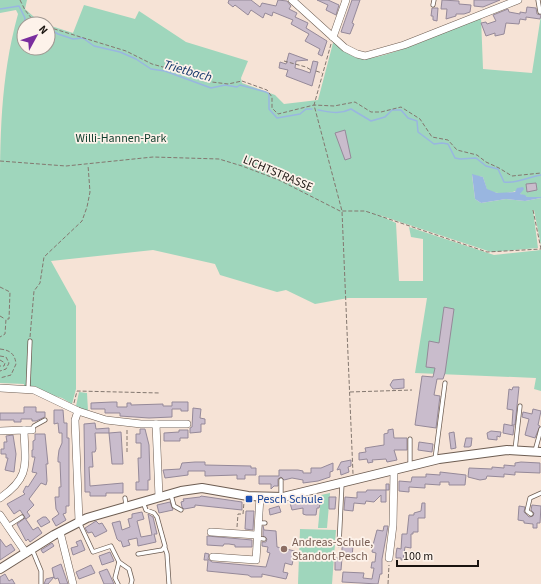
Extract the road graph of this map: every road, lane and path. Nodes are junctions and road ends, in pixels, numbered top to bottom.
1 (20, 0) edge
2 (292, 0) edge
3 (346, 0) edge
4 (434, 0) edge
5 (518, 0) edge
6 (538, 0) edge
7 (433, 5) dead end
8 (540, 12) dead end
9 (30, 16) edge
10 (56, 29) edge
11 (333, 37) junction
12 (284, 61) dead end
13 (311, 70) dead end
14 (316, 71) dead end
15 (323, 73) junction
16 (314, 105) junction
17 (0, 160) edge
18 (87, 164) junction
19 (541, 173) edge
20 (534, 210) dead end
21 (342, 211) junction
22 (541, 249) edge
23 (0, 287) edge
24 (0, 316) edge
25 (6, 319) junction
26 (0, 337) edge
27 (30, 341) joint
28 (0, 349) edge
29 (0, 356) edge
30 (0, 360) edge
31 (0, 366) edge
32 (0, 371) edge
33 (0, 378) edge
34 (445, 383) dead end
35 (0, 388) edge
36 (28, 389) junction
37 (412, 390) dead end
38 (350, 392) junction
39 (160, 393) dead end
40 (520, 406) dead end
41 (75, 410) junction
42 (45, 420) dead end
43 (127, 423) junction
44 (156, 424) junction
45 (187, 424) dead end
46 (541, 429) edge
47 (24, 430) junction
48 (32, 430) joint
49 (0, 431) edge
50 (410, 439) dead end
51 (515, 450) junction
52 (538, 451) edge
53 (127, 454) dead end
54 (435, 459) junction
55 (410, 466) junction
56 (394, 470) junction
57 (281, 480) dead end
58 (354, 480) junction
59 (342, 483) junction
60 (171, 493) junction
61 (541, 493) edge
62 (244, 495) junction
63 (159, 497) junction
64 (260, 497) junction
65 (281, 497) junction
66 (0, 498) edge
67 (142, 501) junction
68 (181, 510) dead end
69 (531, 514) dead end
70 (0, 515) edge
71 (22, 517) dead end
72 (79, 521) junction
73 (8, 526) junction
74 (60, 532) junction
75 (211, 532) dead end
76 (237, 534) junction
77 (259, 538) junction
78 (339, 545) dead end
79 (164, 548) junction
80 (29, 551) junction
81 (138, 554) dead end
82 (213, 557) dead end
83 (389, 558) joint
84 (119, 562) junction
85 (0, 569) edge
86 (41, 584) edge
87 (73, 584) edge
88 (118, 584) edge
89 (131, 584) edge
90 (169, 584) edge
91 (388, 584) edge

1 - 9 path
2 - 11 street
3 - 11 street
4 - 7 lane
5 - 11 street
6 - 8 lane
10 - 16 path
11 - 15 path
12 - 13 path
14 - 15 path
15 - 16 path
16 - 19 path
16 - 21 path
17 - 18 path, LICHTSTRASSE
18 - 21 path, LICHTSTRASSE
18 - 27 path
20 - 22 path
21 - 22 path, LICHTSTRASSE
21 - 38 path
23 - 25 path
24 - 25 path
25 - 26 path
27 - 36 lane
28 - 33 path
29 - 32 path
30 - 31 path
34 - 54 lane
35 - 36 street
36 - 41 street
37 - 38 path
38 - 58 path
39 - 41 path
40 - 51 lane
41 - 43 street
41 - 72 street
42 - 48 lane
43 - 44 street
43 - 53 path
44 - 45 street
44 - 63 street
46 - 52 lane
47 - 48 street
47 - 49 street
47 - 66 street
50 - 55 lane
51 - 52 street
51 - 54 street
54 - 55 street
55 - 56 street
56 - 58 street
56 - 83 street
57 - 65 lane
58 - 59 street
59 - 65 street
59 - 78 lane
60 - 62 street
60 - 63 street
60 - 68 lane
61 - 69 lane
62 - 64 street
62 - 76 path
63 - 67 street
64 - 65 street
64 - 77 street
67 - 72 street
67 - 79 lane
70 - 73 street
71 - 73 lane
72 - 74 street
72 - 84 lane
73 - 80 street
74 - 80 street
74 - 87 street
75 - 76 street
76 - 77 street
77 - 82 street
79 - 81 lane
79 - 90 lane
80 - 85 street
80 - 86 lane
83 - 91 path
84 - 88 lane
84 - 89 lane

